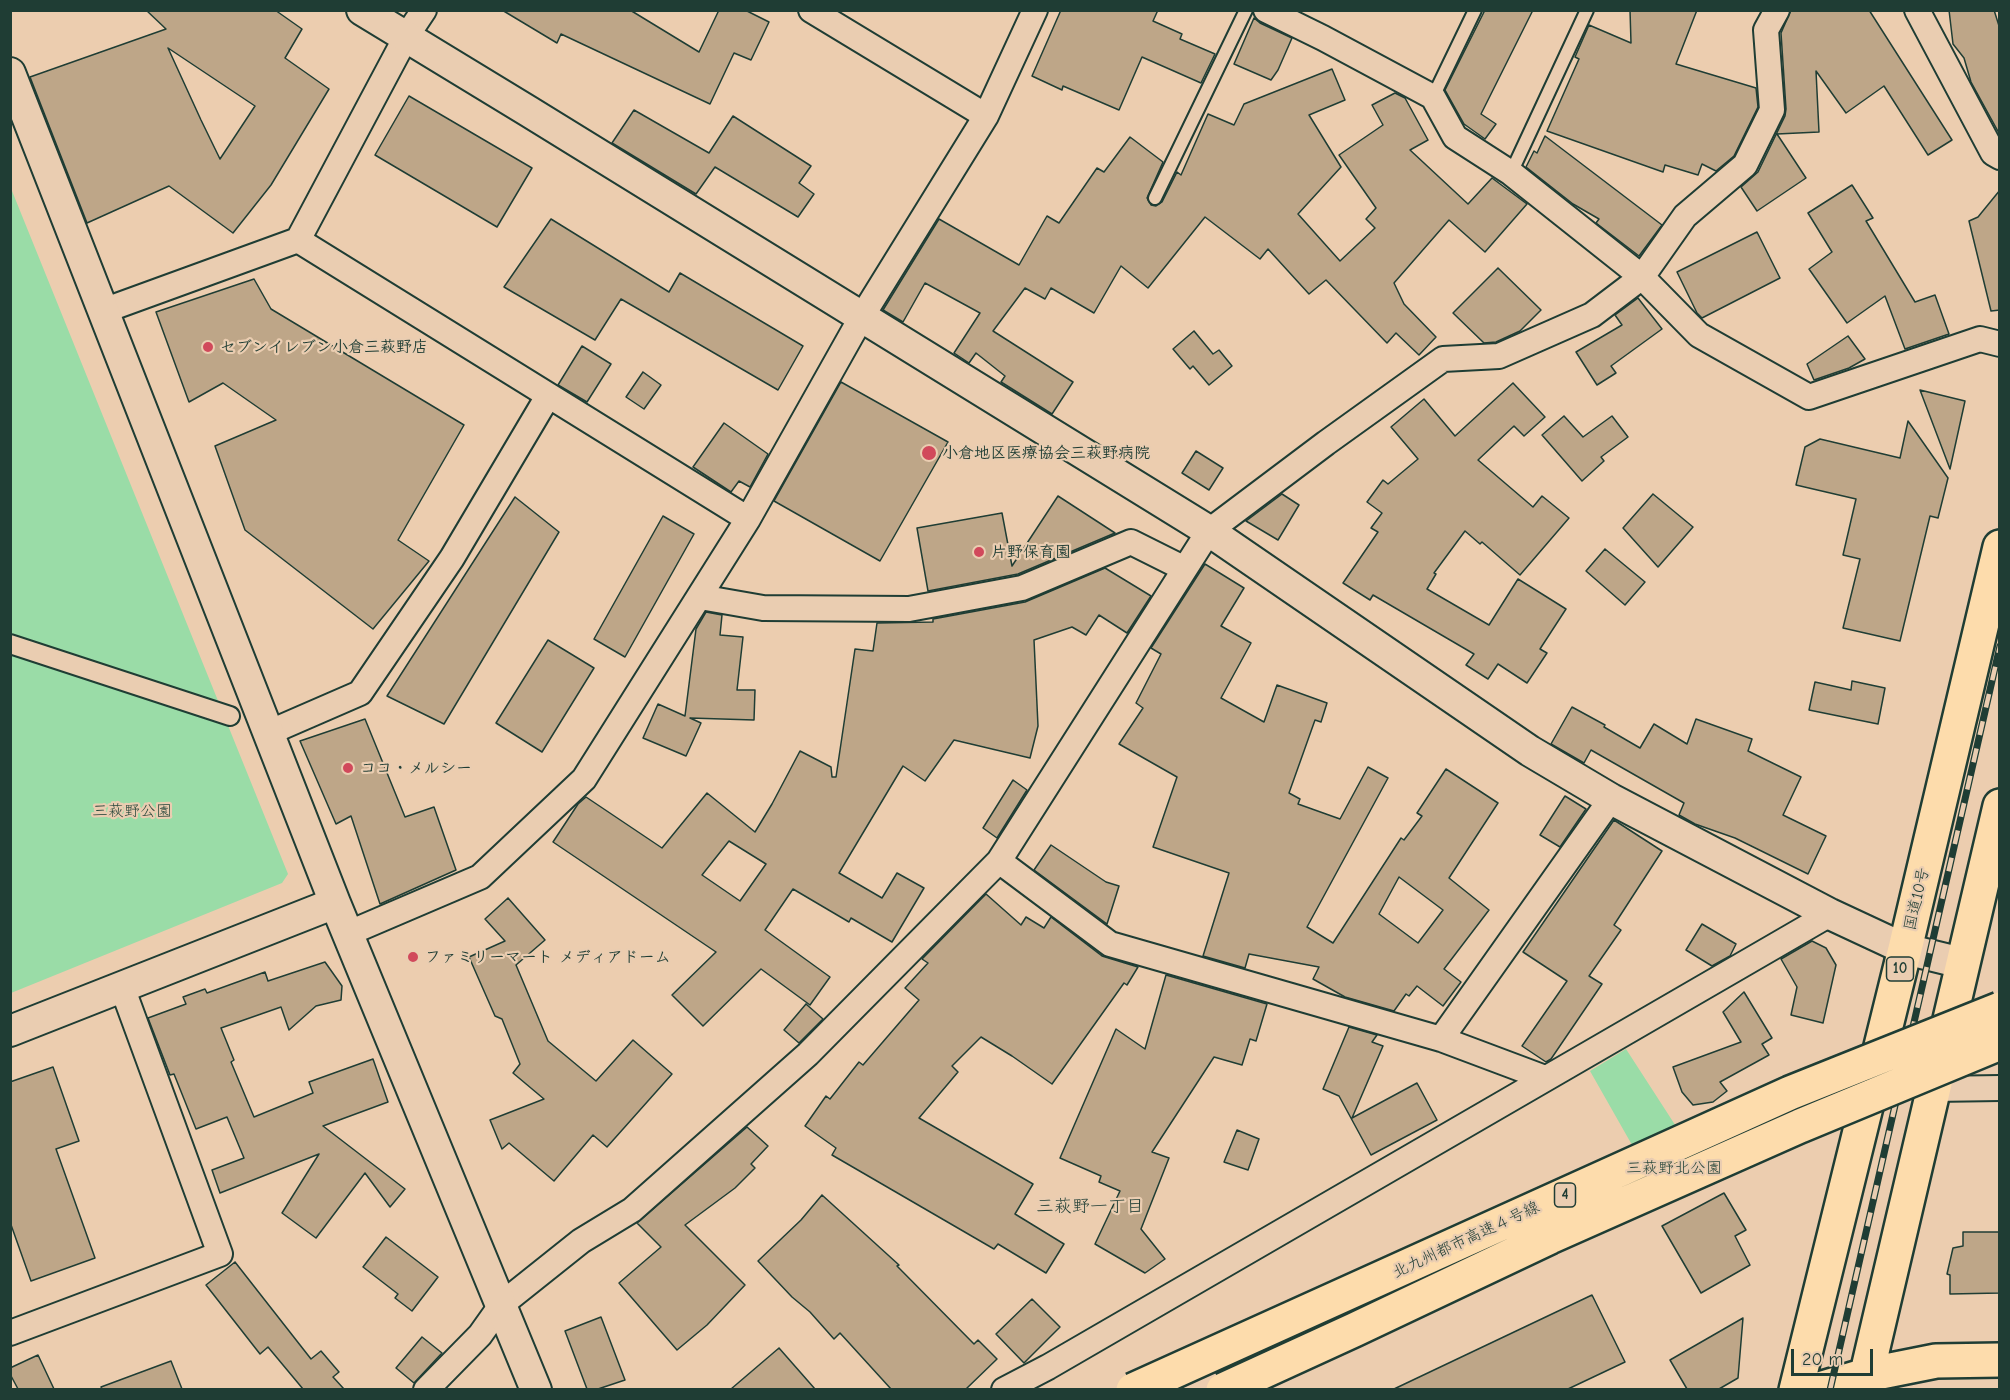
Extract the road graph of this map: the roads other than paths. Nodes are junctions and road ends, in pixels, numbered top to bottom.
1 (362, 10) edge
2 (424, 10) edge
3 (811, 10) edge
4 (1035, 10) edge
5 (1246, 10) edge
6 (1266, 10) edge
7 (1475, 10) edge
8 (1587, 10) edge
9 (1777, 10) edge
10 (1917, 10) edge
11 (406, 37) junction
12 (10, 73) edge
13 (1433, 97) junction
14 (986, 116) junction
15 (2000, 157) edge
16 (1510, 173) junction
17 (1155, 198) dead end
18 (298, 240) junction
19 (1642, 277) junction
20 (103, 311) junction
21 (861, 318) junction
22 (2000, 344) edge
23 (548, 396) junction
24 (748, 519) junction
25 (1209, 531) junction
26 (2000, 547) edge
27 (1185, 569) junction
28 (700, 597) junction
29 (10, 644) edge
30 (230, 716) dead end
31 (268, 733) junction
32 (1611, 799) junction
33 (2000, 806) edge
34 (1994, 855) edge
35 (999, 861) junction
36 (335, 903) junction
37 (1830, 914) junction
38 (349, 933) junction
39 (1905, 949) junction
40 (1962, 963) junction
41 (122, 987) junction
42 (2000, 1009) edge
43 (10, 1031) edge
44 (1441, 1039) junction
45 (2000, 1042) edge
46 (1545, 1078) junction
47 (2000, 1088) edge
48 (1933, 1089) junction
49 (502, 1304) junction
50 (10, 1333) edge
51 (2000, 1360) edge
52 (1864, 1382) edge
53 (426, 1389) edge
54 (536, 1389) edge
55 (1004, 1389) edge
56 (1133, 1389) edge
57 (1223, 1389) edge
58 (1796, 1389) edge
59 (1816, 1389) edge

1 - 11 street
2 - 11 street
3 - 14 street
4 - 14 street
5 - 17 lane
6 - 13 street
7 - 13 lane
8 - 16 lane
9 - 19 street
10 - 15 street
11 - 18 street
11 - 21 street
12 - 20 street
13 - 16 street
14 - 21 street
16 - 19 street
18 - 20 street
18 - 23 street
19 - 22 street
19 - 25 street
20 - 31 street
21 - 24 street
21 - 25 street
23 - 24 street
23 - 31 street
24 - 28 street
25 - 27 street
25 - 32 street
26 - 39 highway, 国道10号 / 10
27 - 28 street
27 - 35 street
28 - 38 street
29 - 30 street
31 - 36 street
32 - 37 street
32 - 44 street
33 - 34 highway
34 - 40 highway
35 - 44 street
35 - 49 street
36 - 38 street
36 - 41 street
37 - 39 street
37 - 46 street
38 - 49 street
39 - 40 street
39 - 58 highway, 国道10号 / 10
40 - 48 highway
41 - 43 street
41 - 50 street
42 - 56 highway, 北九州都市高速４号線 / 4, bridge
44 - 46 street
45 - 57 highway, 北九州都市高速４号線 / 4, bridge
46 - 55 street
47 - 48 street
48 - 52 highway
49 - 53 street
49 - 54 street
51 - 52 highway
52 - 59 highway

